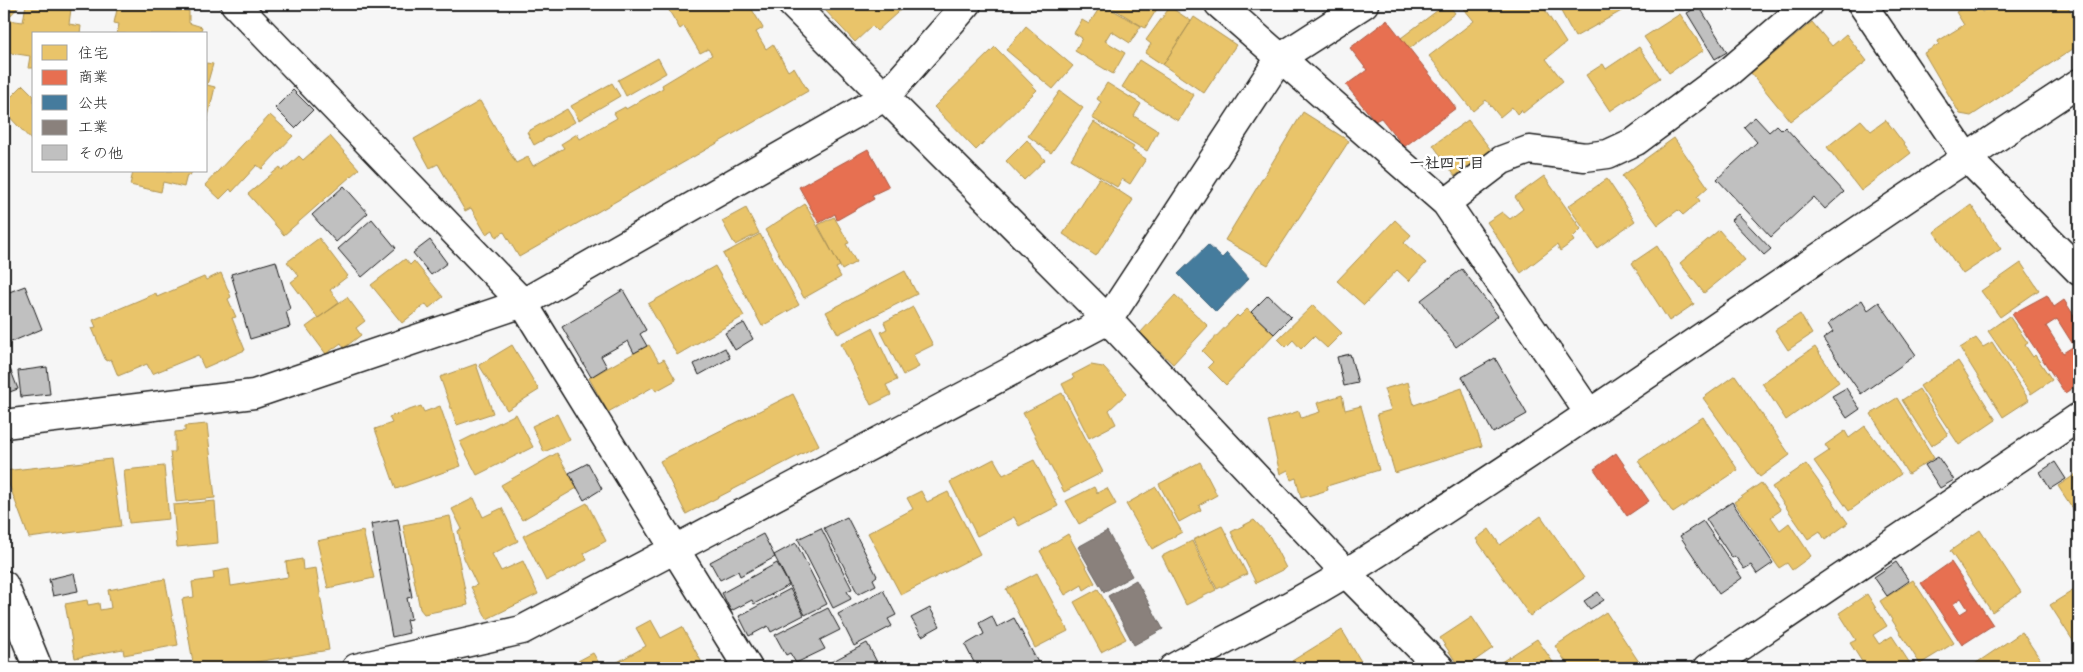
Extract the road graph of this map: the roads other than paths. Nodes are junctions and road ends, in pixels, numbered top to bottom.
1 (236, 4) edge
2 (792, 4) edge
3 (967, 4) edge
4 (1219, 4) edge
5 (1364, 4) edge
6 (1808, 4) edge
7 (1862, 4) edge
8 (1280, 58) junction
9 (2079, 83) edge
10 (886, 96) junction
11 (1966, 157) junction
12 (1446, 203) junction
13 (2079, 271) edge
14 (523, 303) junction
15 (1108, 320) junction
16 (1589, 414) junction
17 (2079, 417) edge
18 (4, 424) edge
19 (675, 552) junction
20 (1346, 573) junction
21 (4, 585) edge
22 (38, 668) edge
23 (356, 668) edge
24 (748, 668) edge
25 (1173, 668) edge
26 (1440, 668) edge
27 (1708, 668) edge

1 - 14 street
2 - 10 street
3 - 10 street
4 - 8 street
5 - 8 street
6 - 12 street
7 - 11 street
8 - 12 street
8 - 15 street
9 - 11 street
10 - 14 street
10 - 15 street
11 - 13 street
11 - 16 street
12 - 16 street
14 - 18 street
14 - 19 street
15 - 19 street
15 - 20 street
16 - 20 street
17 - 27 street
19 - 23 street
19 - 24 street
20 - 25 street
20 - 26 street
21 - 22 street

